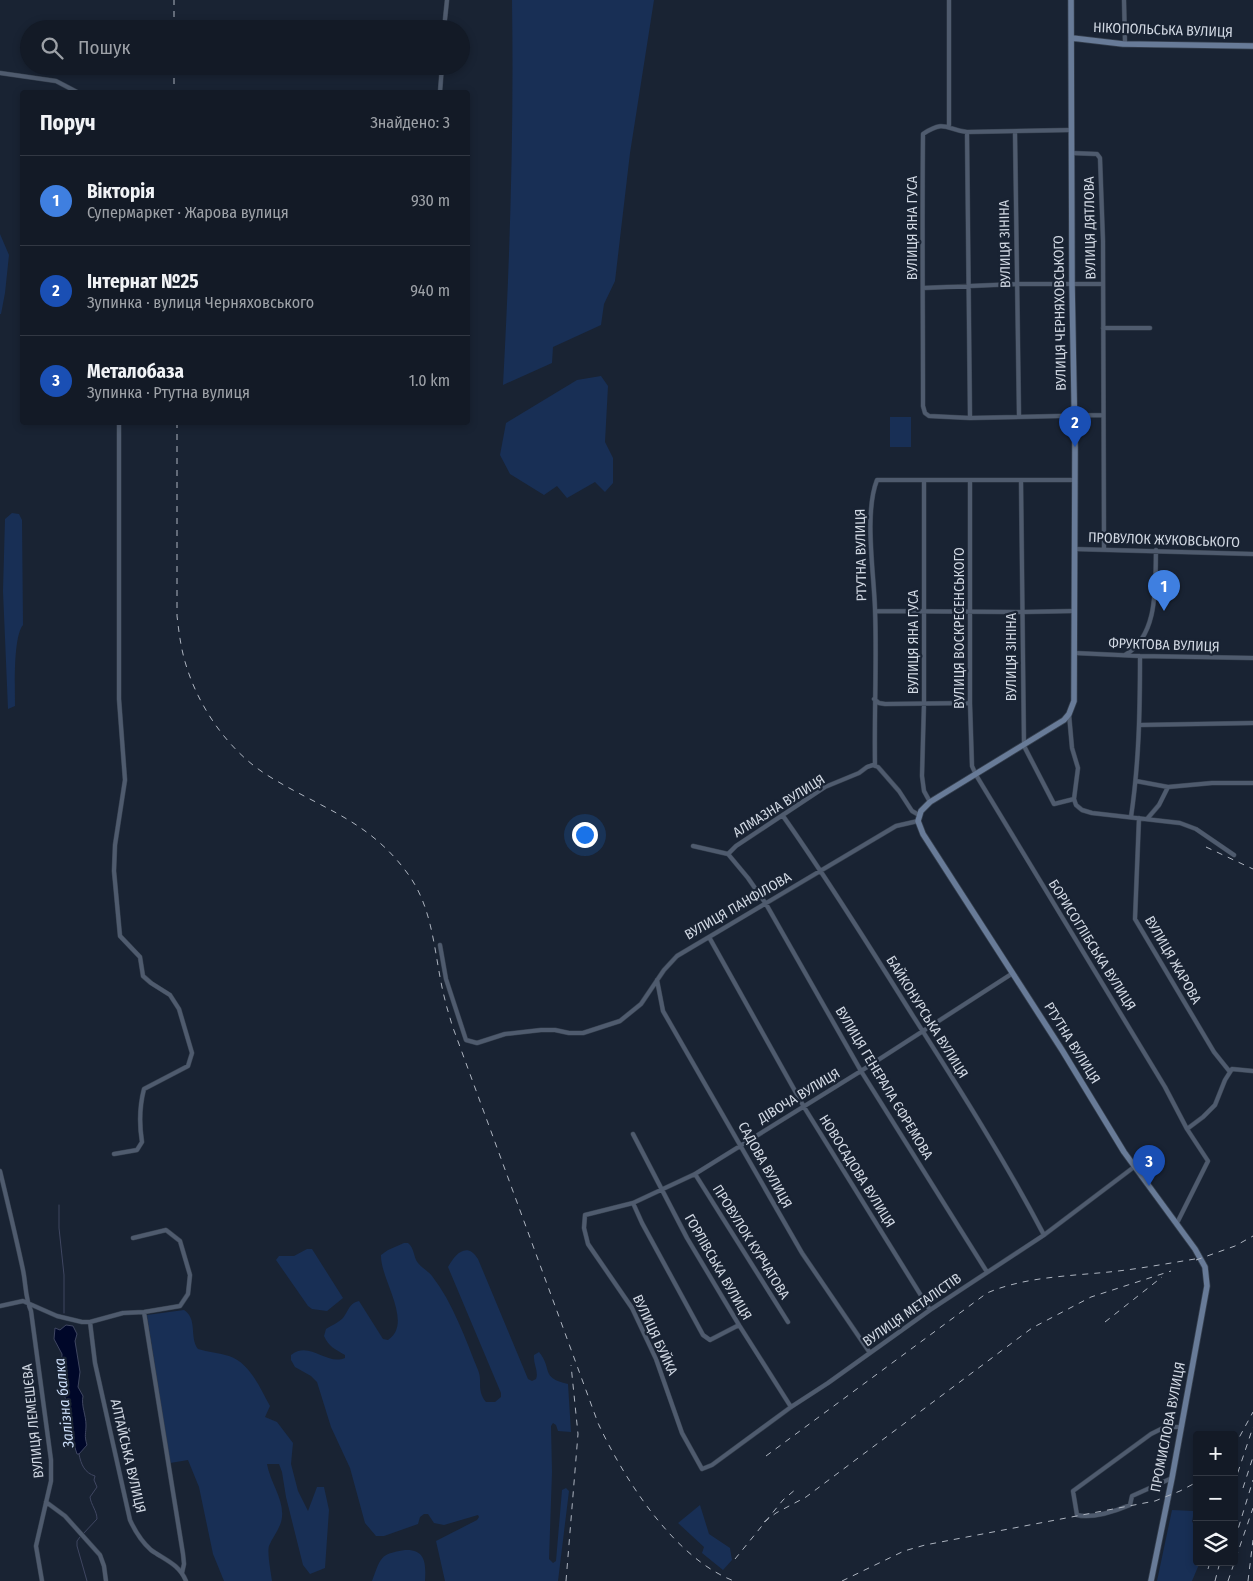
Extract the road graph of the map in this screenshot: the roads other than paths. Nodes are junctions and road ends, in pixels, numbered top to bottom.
1 (447, 0) edge
2 (950, 0) edge
3 (1071, 0) edge
4 (1124, 0) edge
5 (445, 20) edge
6 (1072, 38) junction
7 (1123, 44) junction
8 (1253, 46) edge
9 (0, 73) edge
10 (441, 75) edge
11 (74, 90) edge
12 (440, 90) edge
13 (949, 126) junction
14 (1071, 130) junction
15 (968, 132) junction
16 (1015, 132) junction
17 (1072, 153) junction
18 (1017, 284) junction
19 (1103, 284) junction
20 (1072, 285) junction
21 (969, 286) junction
22 (923, 288) junction
23 (1103, 328) junction
24 (1150, 328) dead end
25 (1103, 415) junction
26 (1019, 416) junction
27 (1074, 416) junction
28 (970, 418) junction
29 (118, 425) edge
30 (924, 480) junction
31 (970, 480) junction
32 (1021, 480) junction
33 (1074, 480) junction
34 (1074, 549) junction
35 (1104, 549) junction
36 (1156, 550) junction
37 (1253, 554) edge
38 (875, 611) junction
39 (924, 611) junction
40 (1074, 611) junction
41 (971, 612) junction
42 (1022, 612) junction
43 (1075, 653) junction
44 (1124, 656) junction
45 (1140, 656) junction
46 (1253, 658) edge
47 (874, 699) junction
48 (924, 703) junction
49 (970, 703) junction
50 (1070, 714) junction
51 (1253, 723) edge
52 (1140, 725) junction
53 (1024, 746) junction
54 (874, 765) junction
55 (976, 775) junction
56 (1136, 781) junction
57 (1253, 784) edge
58 (1168, 787) junction
59 (1074, 798) junction
60 (930, 802) junction
61 (783, 816) junction
62 (1131, 817) junction
63 (918, 818) junction
64 (1139, 818) junction
65 (1147, 819) junction
66 (693, 846) dead end
67 (728, 854) junction
68 (1234, 854) dead end
69 (822, 871) junction
70 (766, 904) junction
71 (709, 937) junction
72 (440, 945) dead end
73 (1013, 973) junction
74 (657, 980) junction
75 (923, 1032) junction
76 (861, 1071) junction
77 (1231, 1071) junction
78 (1253, 1071) edge
79 (804, 1107) junction
80 (1186, 1129) junction
81 (633, 1134) dead end
82 (741, 1144) junction
83 (114, 1154) dead end
84 (1134, 1167) junction
85 (0, 1171) edge
86 (695, 1174) junction
87 (661, 1190) junction
88 (634, 1203) junction
89 (585, 1215) joint
90 (1177, 1223) junction
91 (1044, 1234) junction
92 (133, 1238) dead end
93 (987, 1272) junction
94 (1207, 1277) joint
95 (27, 1302) junction
96 (0, 1306) edge
97 (930, 1310) junction
98 (144, 1312) junction
99 (90, 1322) junction
100 (788, 1322) dead end
101 (739, 1325) junction
102 (870, 1354) junction
103 (791, 1407) junction
104 (1181, 1427) junction
105 (702, 1469) joint
106 (1172, 1478) junction
107 (46, 1502) junction
108 (182, 1573) junction
109 (42, 1581) edge
110 (106, 1581) edge
111 (186, 1581) edge
112 (1150, 1581) edge

1 - 5 street
2 - 13 street
3 - 6 main road, ВУЛИЦЯ ЧЕРНЯХОВСЬКОГО
4 - 7 street
6 - 7 main road, НІКОПОЛЬСЬКА ВУЛИЦЯ
6 - 14 main road, ВУЛИЦЯ ЧЕРНЯХОВСЬКОГО
7 - 8 main road, НІКОПОЛЬСЬКА ВУЛИЦЯ
9 - 11 street
10 - 12 street
13 - 15 street
13 - 22 street, ВУЛИЦЯ ЯНА ГУСА
14 - 16 street
14 - 17 main road, ВУЛИЦЯ ЧЕРНЯХОВСЬКОГО
15 - 16 street
15 - 21 street
16 - 18 street, ВУЛИЦЯ ЗІНІНА
17 - 19 street, ВУЛИЦЯ ДЯТЛОВА
17 - 20 main road, ВУЛИЦЯ ЧЕРНЯХОВСЬКОГО
18 - 20 street
18 - 21 street
18 - 26 street, ВУЛИЦЯ ЗІНІНА
19 - 20 street
19 - 23 street, ВУЛИЦЯ ДЯТЛОВА
20 - 27 main road, ВУЛИЦЯ ЧЕРНЯХОВСЬКОГО
21 - 22 street
21 - 28 street
22 - 28 street, ВУЛИЦЯ ЯНА ГУСА
23 - 24 street
23 - 25 street, ВУЛИЦЯ ДЯТЛОВА
25 - 27 street
25 - 35 street, ВУЛИЦЯ ДЯТЛОВА
26 - 27 street
26 - 28 street
27 - 33 main road, ВУЛИЦЯ ЧЕРНЯХОВСЬКОГО
29 - 83 street
30 - 31 street, РТУТНА ВУЛИЦЯ
30 - 38 street, РТУТНА ВУЛИЦЯ
30 - 39 street, ВУЛИЦЯ ЯНА ГУСА
31 - 32 street, РТУТНА ВУЛИЦЯ
31 - 41 street, ВУЛИЦЯ ВОСКРЕСЕНСЬКОГО
32 - 33 street, РТУТНА ВУЛИЦЯ
32 - 42 street, ВУЛИЦЯ ЗІНІНА
33 - 34 main road, ВУЛИЦЯ ЧЕРНЯХОВСЬКОГО
34 - 35 street, ПРОВУЛОК ЖУКОВСЬКОГО
34 - 40 main road, ВУЛИЦЯ ЧЕРНЯХОВСЬКОГО
35 - 36 street, ПРОВУЛОК ЖУКОВСЬКОГО
36 - 37 street, ПРОВУЛОК ЖУКОВСЬКОГО
36 - 44 street
38 - 39 street
38 - 47 street, РТУТНА ВУЛИЦЯ
39 - 41 street
39 - 48 street, ВУЛИЦЯ ЯНА ГУСА
40 - 42 street
40 - 43 main road, ВУЛИЦЯ ЧЕРНЯХОВСЬКОГО
41 - 42 street
41 - 49 street, ВУЛИЦЯ ВОСКРЕСЕНСЬКОГО
42 - 53 street, ВУЛИЦЯ ЗІНІНА
43 - 44 street, ФРУКТОВА ВУЛИЦЯ
43 - 50 main road, ВУЛИЦЯ ЧЕРНЯХОВСЬКОГО
44 - 45 street, ФРУКТОВА ВУЛИЦЯ
45 - 46 street, ФРУКТОВА ВУЛИЦЯ
45 - 52 street
47 - 48 street
47 - 54 street, РТУТНА ВУЛИЦЯ
48 - 49 street
48 - 60 street, ВУЛИЦЯ ЯНА ГУСА
49 - 55 street, ВУЛИЦЯ ВОСКРЕСЕНСЬКОГО
50 - 53 main road
50 - 59 street
51 - 52 street
52 - 56 street
53 - 55 main road
53 - 59 street, ВУЛИЦЯ ЗІНІНА
54 - 61 street, АЛМАЗНА ВУЛИЦЯ
54 - 63 street, РТУТНА ВУЛИЦЯ
55 - 60 main road
55 - 80 street, БОРИСОГЛІБСЬКА ВУЛИЦЯ
56 - 58 street
56 - 62 street
57 - 58 street
58 - 65 street
59 - 62 street
60 - 63 main road
61 - 67 street, АЛМАЗНА ВУЛИЦЯ
61 - 69 street, БАЙКОНУРСЬКА ВУЛИЦЯ
62 - 64 street
63 - 69 street, ВУЛИЦЯ ПАНФІЛОВА
63 - 73 main road, РТУТНА ВУЛИЦЯ
64 - 65 street
64 - 77 street, ВУЛИЦЯ ЖАРОВА
65 - 68 street
66 - 67 street
67 - 70 street, АЛМАЗНА ВУЛИЦЯ
69 - 70 street, ВУЛИЦЯ ПАНФІЛОВА
69 - 75 street, БАЙКОНУРСЬКА ВУЛИЦЯ
70 - 71 street, ВУЛИЦЯ ПАНФІЛОВА
70 - 76 street, ВУЛИЦЯ ГЕНЕРАЛА ЄФРЕМОВА
71 - 74 street, ВУЛИЦЯ ПАНФІЛОВА
71 - 79 street, НОВОСАДОВА ВУЛИЦЯ
72 - 74 street, ВУЛИЦЯ ПАНФІЛОВА
73 - 75 street, ДІВОЧА ВУЛИЦЯ
73 - 84 main road, РТУТНА ВУЛИЦЯ
74 - 82 street, САДОВА ВУЛИЦЯ
75 - 76 street, ДІВОЧА ВУЛИЦЯ
75 - 91 street, БАЙКОНУРСЬКА ВУЛИЦЯ
76 - 79 street, ДІВОЧА ВУЛИЦЯ
76 - 93 street, ВУЛИЦЯ ГЕНЕРАЛА ЄФРЕМОВА
77 - 78 street
77 - 80 street
79 - 82 street, ДІВОЧА ВУЛИЦЯ
79 - 97 street, НОВОСАДОВА ВУЛИЦЯ
80 - 90 street, БОРИСОГЛІБСЬКА ВУЛИЦЯ
81 - 87 street, ГОРЛІВСЬКА ВУЛИЦЯ
82 - 86 street, ДІВОЧА ВУЛИЦЯ
82 - 102 street, САДОВА ВУЛИЦЯ
84 - 90 main road, РТУТНА ВУЛИЦЯ
84 - 91 street, ВУЛИЦЯ МЕТАЛІСТІВ
85 - 95 street, ВУЛИЦЯ ЛЕМЕШЄВА
86 - 87 street, ДІВОЧА ВУЛИЦЯ
86 - 100 street, ПРОВУЛОК КУРЧАТОВА
87 - 88 street, ДІВОЧА ВУЛИЦЯ
87 - 101 street, ГОРЛІВСЬКА ВУЛИЦЯ
88 - 89 street, ДІВОЧА ВУЛИЦЯ
88 - 101 street
89 - 105 street, ВУЛИЦЯ БУЙКА
90 - 94 main road, РТУТНА ВУЛИЦЯ
91 - 93 street, ВУЛИЦЯ МЕТАЛІСТІВ
92 - 98 street
93 - 97 street, ВУЛИЦЯ МЕТАЛІСТІВ
94 - 104 main road, ПРОМИСЛОВА ВУЛИЦЯ
95 - 96 street
95 - 99 street
95 - 107 street, ВУЛИЦЯ ЛЕМЕШЄВА
97 - 102 street, ВУЛИЦЯ МЕТАЛІСТІВ
98 - 99 street
98 - 108 street, АЛТАЙСЬКА ВУЛИЦЯ
99 - 108 street, АЛТАЙСЬКА ВУЛИЦЯ
101 - 103 street, ГОРЛІВСЬКА ВУЛИЦЯ
102 - 103 street, ВУЛИЦЯ МЕТАЛІСТІВ
103 - 105 street, ВУЛИЦЯ МЕТАЛІСТІВ
104 - 106 main road, ПРОМИСЛОВА ВУЛИЦЯ
104 - 106 street
106 - 112 main road, ПРОМИСЛОВА ВУЛИЦЯ
107 - 109 street, ВУЛИЦЯ ЛЕМЕШЄВА
107 - 110 street
108 - 111 street, АЛТАЙСЬКА ВУЛИЦЯ

